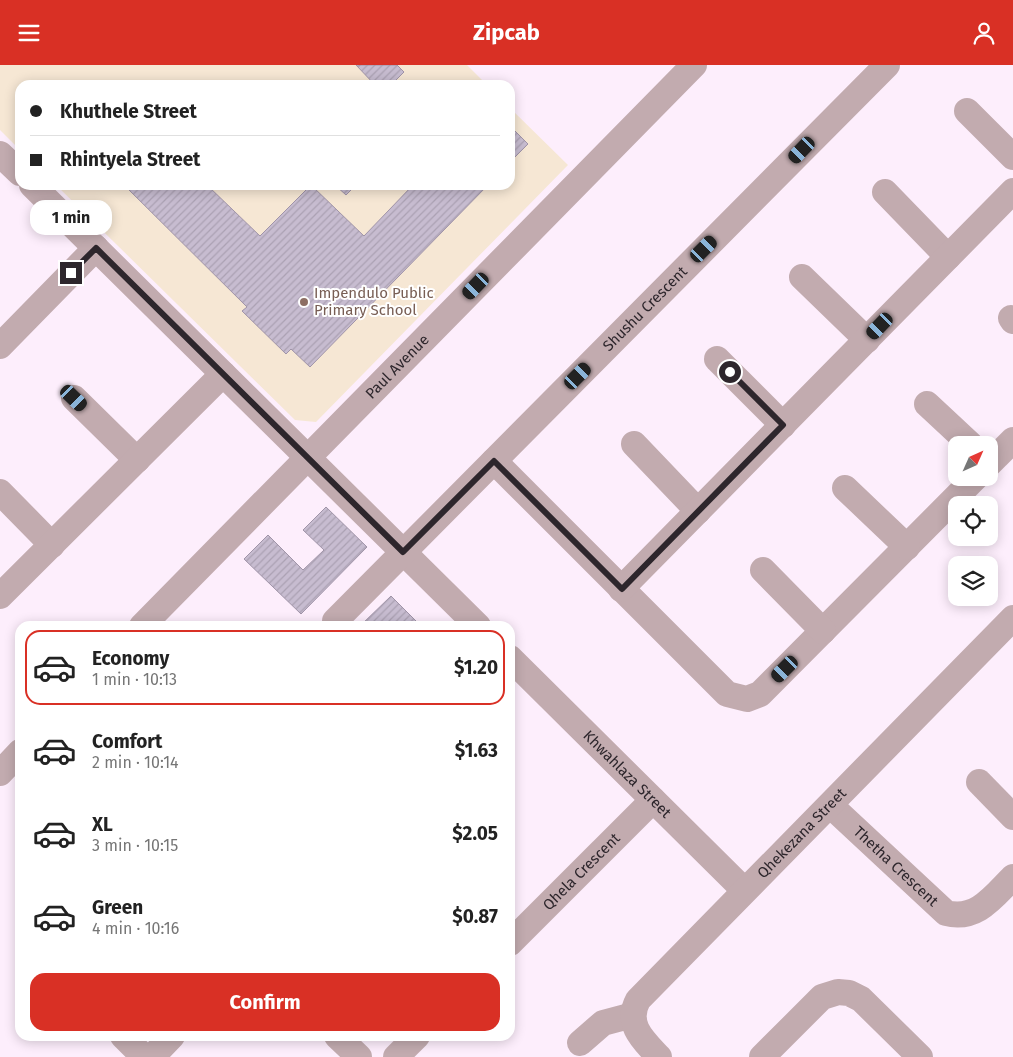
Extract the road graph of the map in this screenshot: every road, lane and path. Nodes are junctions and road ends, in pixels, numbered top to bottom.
1 (694, 65) edge
2 (887, 65) edge
3 (967, 111) dead end
4 (0, 154) edge
5 (1013, 157) edge
6 (15, 168) edge
7 (37, 190) edge
8 (1013, 191) edge
9 (885, 192) dead end
10 (96, 248) junction
11 (948, 257) junction
12 (802, 277) dead end
13 (4, 335) edge
14 (867, 340) junction
15 (718, 359) dead end
16 (222, 374) junction
17 (74, 398) dead end
18 (928, 404) dead end
19 (783, 425) junction
20 (962, 436) edge
21 (1013, 440) edge
22 (634, 444) dead end
23 (998, 455) edge
24 (307, 458) junction
25 (137, 460) junction
26 (494, 461) junction
27 (967, 486) edge
28 (846, 487) dead end
29 (0, 492) edge
30 (698, 511) junction
31 (52, 545) junction
32 (907, 547) junction
33 (403, 552) junction
34 (762, 570) dead end
35 (622, 589) junction
36 (0, 596) edge
37 (1013, 618) edge
38 (147, 621) edge
39 (335, 621) dead end
40 (473, 621) edge
41 (823, 631) junction
42 (515, 673) edge
43 (15, 757) edge
44 (0, 773) edge
45 (979, 782) dead end
46 (653, 800) junction
47 (830, 805) junction
48 (1013, 817) edge
49 (1013, 877) edge
50 (744, 890) junction
51 (515, 938) edge
52 (633, 1015) junction
53 (128, 1041) edge
54 (167, 1041) edge
55 (342, 1041) edge
56 (412, 1041) edge
57 (580, 1043) dead end
58 (144, 1057) edge
59 (152, 1057) edge
60 (359, 1057) edge
61 (396, 1057) edge
62 (660, 1057) edge
63 (762, 1057) edge
64 (920, 1057) edge

1 - 24 street, Paul Avenue
2 - 26 street, Shushu Crescent
3 - 5 street
4 - 6 street
7 - 10 street
8 - 11 street
9 - 11 street
10 - 13 street
10 - 16 street
11 - 14 street
12 - 14 street
14 - 19 street
15 - 19 street
16 - 24 street
16 - 25 street
17 - 25 street
18 - 20 street
19 - 30 street
21 - 23 street
22 - 30 street
24 - 33 street
24 - 38 street, Paul Avenue
25 - 31 street
26 - 33 street, Shushu Crescent
26 - 35 street
27 - 32 street
28 - 32 street
29 - 31 street
30 - 35 street
31 - 36 street
32 - 41 street
33 - 39 street, Shushu Crescent
33 - 40 street
34 - 41 street
35 - 41 street
37 - 47 street, Qhekezana Street
42 - 46 street, Khwahlaza Street
43 - 44 street
45 - 48 street
46 - 50 street, Khwahlaza Street
46 - 51 street, Qhela Crescent
47 - 49 street, Thetha Crescent
47 - 50 street, Qhekezana Street
50 - 52 street, Qhekezana Street
52 - 57 street
52 - 62 street
53 - 58 street
54 - 59 street
55 - 60 street
56 - 61 street
63 - 64 street

